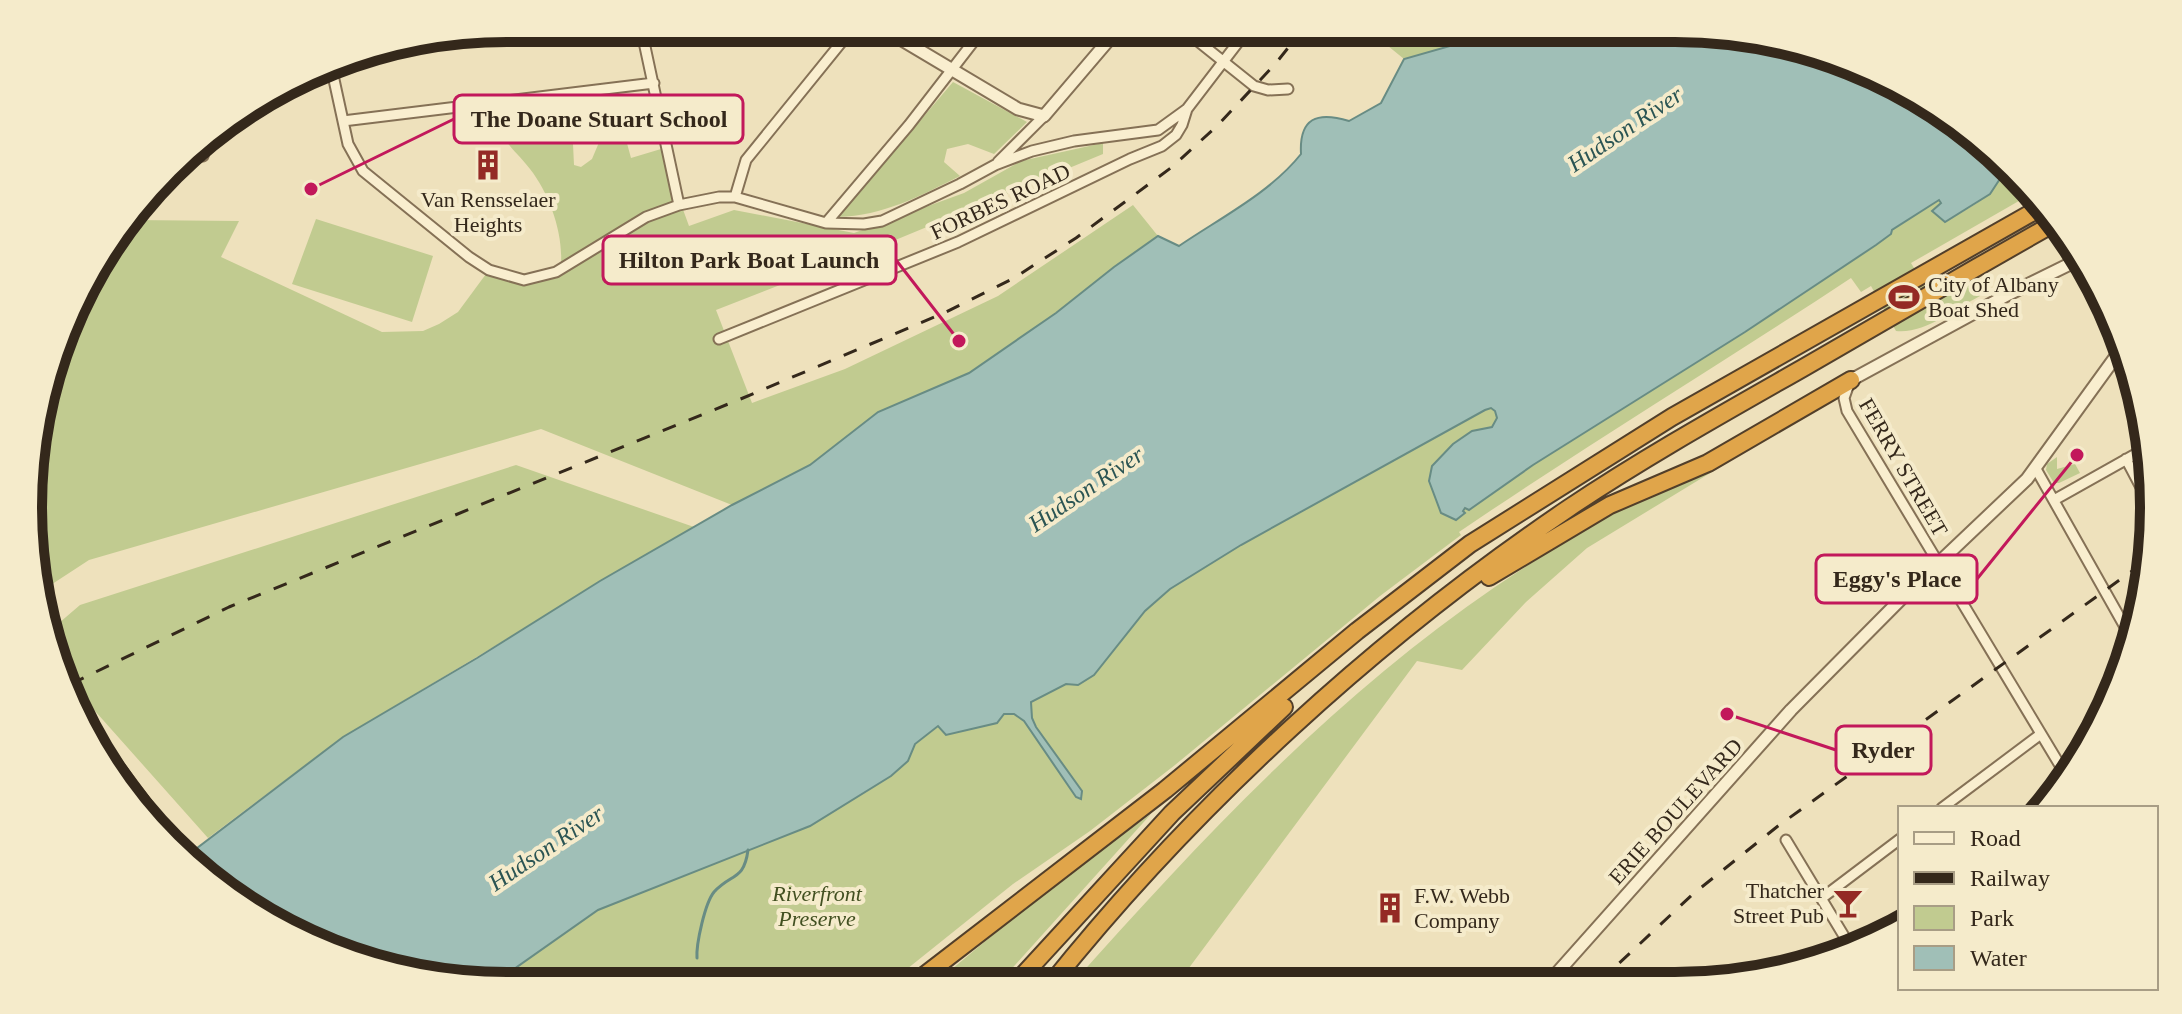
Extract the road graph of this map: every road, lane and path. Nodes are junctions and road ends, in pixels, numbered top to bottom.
1 (644, 42) edge
2 (842, 42) edge
3 (906, 42) edge
4 (972, 42) edge
5 (1107, 42) edge
6 (1199, 42) edge
7 (1238, 42) edge
8 (1223, 62) junction
9 (951, 68) junction
10 (333, 76) edge
11 (654, 83) junction
12 (1288, 89) dead end
13 (1187, 109) junction
14 (1044, 116) junction
15 (343, 121) junction
16 (995, 165) junction
17 (735, 197) junction
18 (679, 205) junction
19 (2034, 211) edge
20 (826, 223) junction
21 (2048, 230) edge
22 (2071, 264) edge
23 (719, 339) dead end
24 (2115, 358) edge
25 (1851, 380) junction
26 (2137, 453) edge
27 (2126, 459) junction
28 (2036, 469) junction
29 (2139, 484) edge
30 (2054, 500) junction
31 (1510, 520) junction
32 (1939, 562) junction
33 (1442, 603) junction
34 (2124, 626) edge
35 (2041, 734) junction
36 (2061, 767) edge
37 (1945, 806) edge
38 (1786, 840) dead end
39 (1898, 841) edge
40 (1822, 898) junction
41 (1846, 939) edge
42 (1075, 954) junction
43 (929, 972) edge
44 (1026, 972) edge
45 (1056, 972) edge
46 (1061, 972) edge
47 (1558, 972) edge

1 - 11 street
2 - 17 street
3 - 9 street
4 - 9 street
5 - 14 street
6 - 8 street
7 - 8 street
8 - 12 street
8 - 13 street
9 - 14 street
9 - 20 street
10 - 15 street
11 - 15 street
11 - 18 street
13 - 16 street
13 - 23 street, FORBES ROAD
14 - 16 street
15 - 18 street
16 - 20 street
17 - 18 street
17 - 20 street
19 - 31 highway
21 - 33 highway
22 - 25 street
24 - 28 street, ERIE BOULEVARD
25 - 32 street, FERRY STREET
25 - 33 highway
26 - 27 street
27 - 29 street
27 - 30 street
28 - 30 street
28 - 32 street, ERIE BOULEVARD
30 - 34 street
31 - 43 highway
31 - 44 highway
32 - 35 street, FERRY STREET
32 - 47 street, ERIE BOULEVARD
33 - 42 highway
35 - 36 street, FERRY STREET
35 - 37 street
38 - 40 street
39 - 40 street
40 - 41 street
42 - 45 highway
42 - 46 highway

